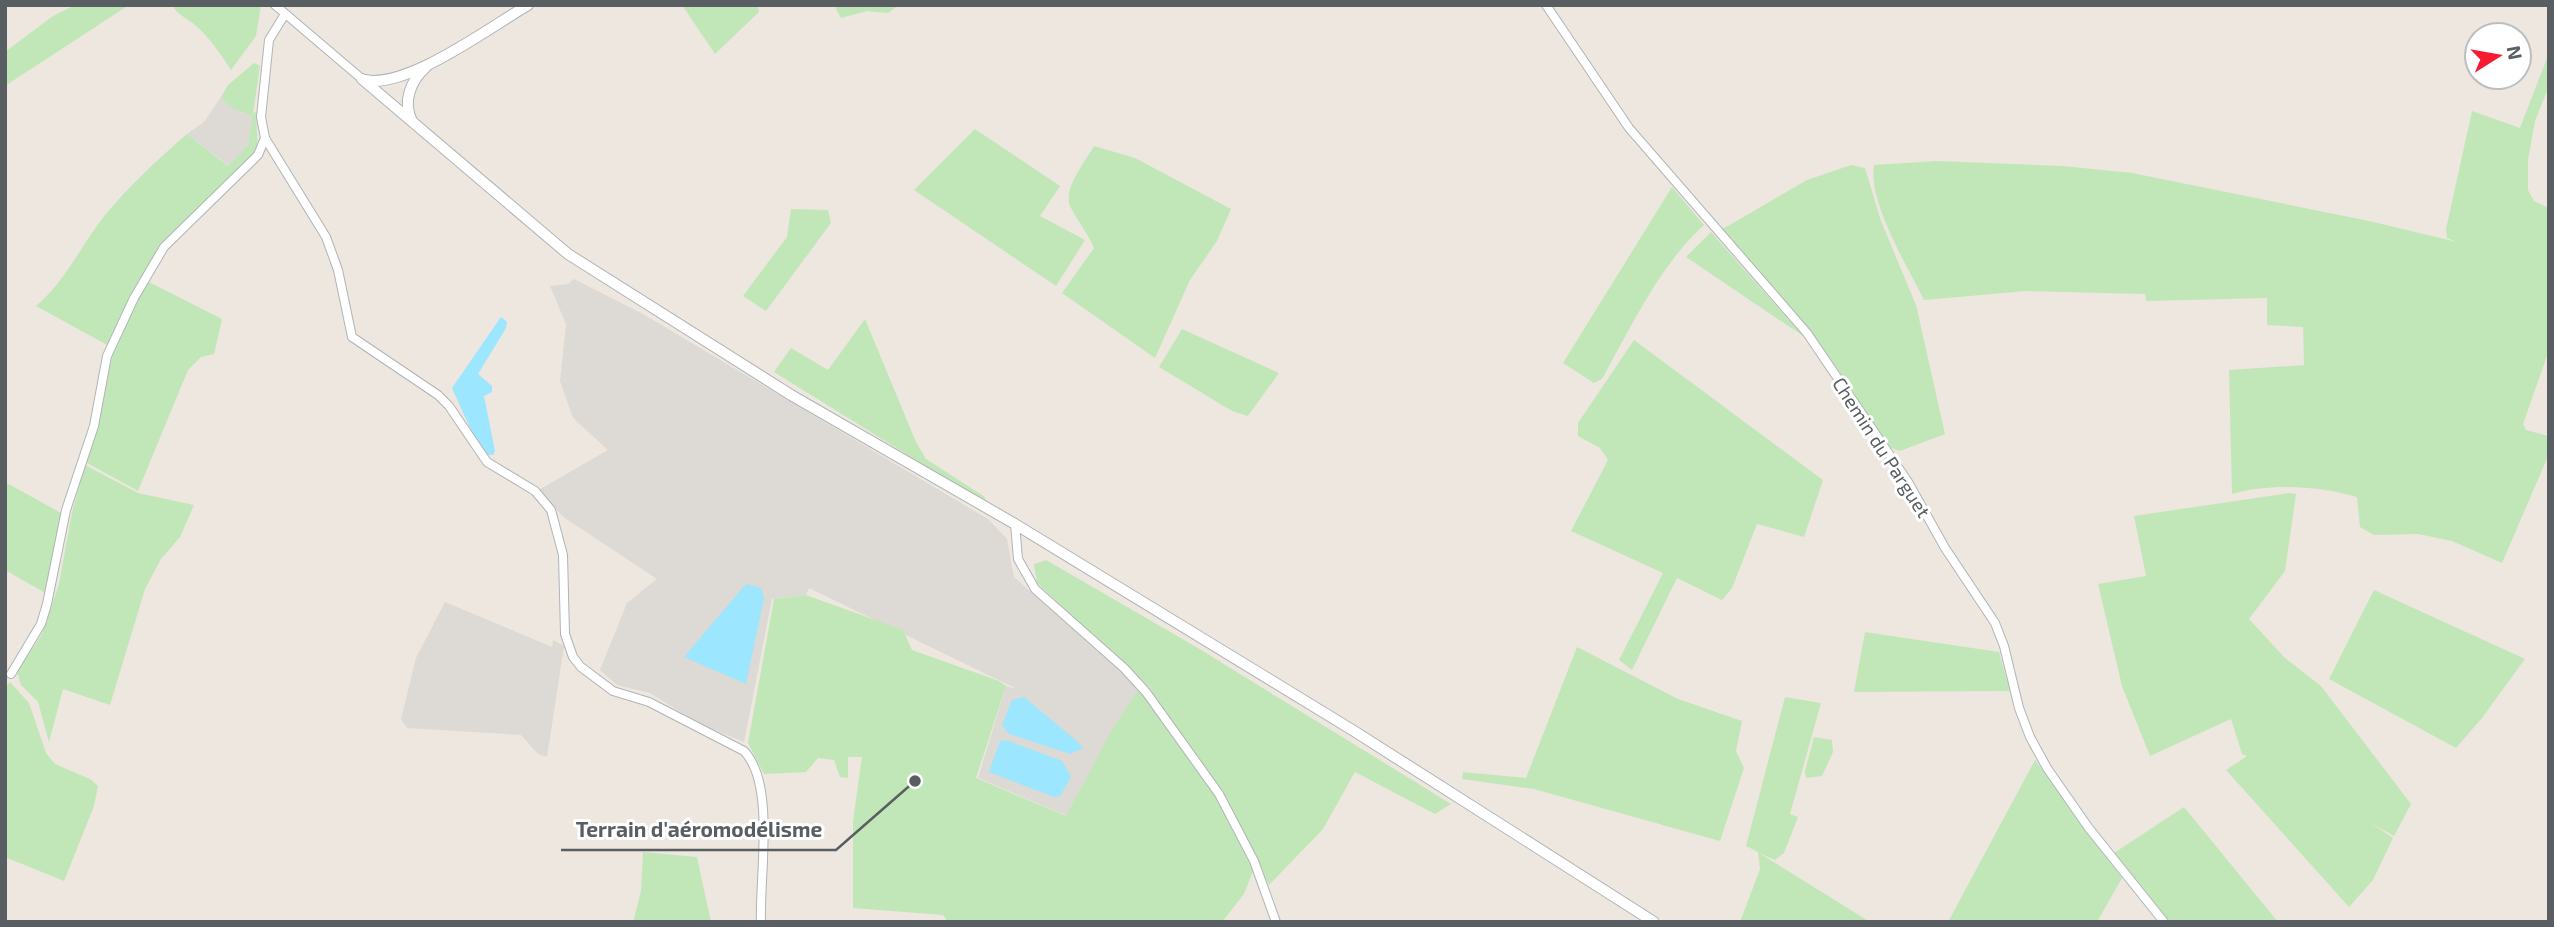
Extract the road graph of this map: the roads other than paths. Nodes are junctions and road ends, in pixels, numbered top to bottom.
1 (275, 5) edge
2 (528, 5) edge
3 (1546, 5) edge
4 (285, 14) junction
5 (430, 62) junction
6 (408, 72) junction
7 (362, 79) junction
8 (411, 88) junction
9 (388, 102) junction
10 (412, 122) junction
11 (265, 138) junction
12 (1015, 524) junction
13 (11, 674) dead end
14 (761, 922) edge
15 (1276, 922) edge
16 (1654, 922) edge
17 (2164, 922) edge

1 - 4 street
2 - 5 street
3 - 17 street, Chemin du Parguet
4 - 7 street
4 - 11 street
5 - 6 street
5 - 8 street
6 - 7 street
6 - 9 street
7 - 9 street
8 - 9 street
8 - 10 street
9 - 10 street
10 - 12 street
11 - 13 street
11 - 14 street
12 - 15 street
12 - 16 street

